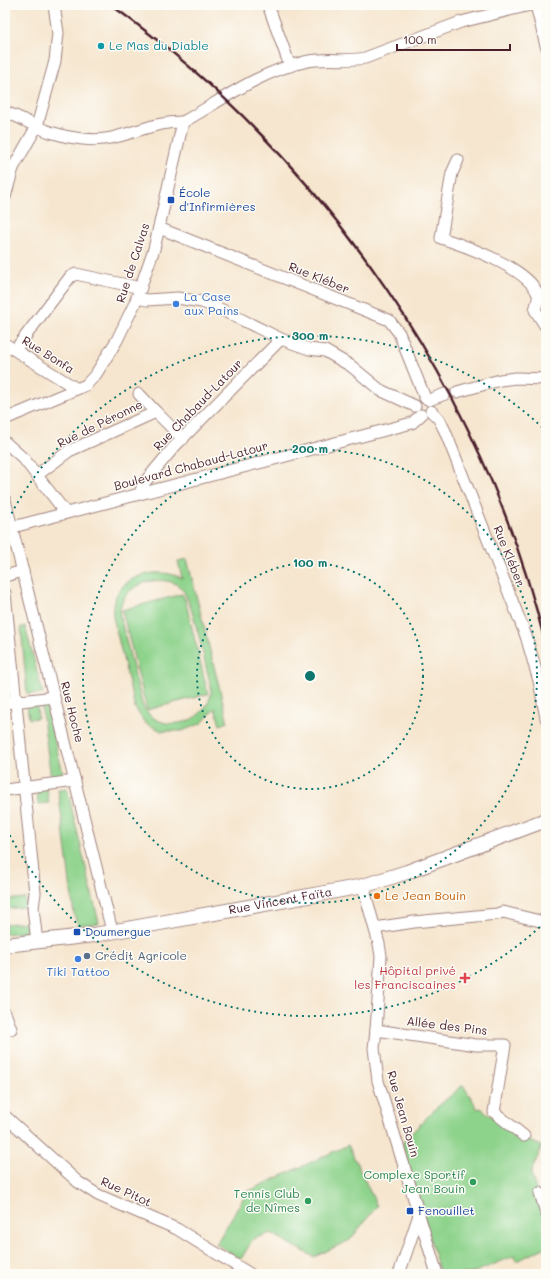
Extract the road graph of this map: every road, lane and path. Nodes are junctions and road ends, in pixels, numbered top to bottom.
1 (54, 5) edge
2 (268, 5) edge
3 (530, 5) edge
4 (536, 5) edge
5 (546, 46) edge
6 (290, 66) junction
7 (5, 112) edge
8 (183, 122) junction
9 (37, 126) junction
10 (458, 160) dead end
11 (9, 166) edge
12 (5, 197) edge
13 (159, 228) junction
14 (139, 293) junction
15 (546, 327) edge
16 (281, 339) junction
17 (5, 344) edge
18 (15, 350) junction
19 (546, 379) edge
20 (77, 389) junction
21 (457, 392) dead end
22 (139, 394) dead end
23 (445, 394) dead end
24 (424, 406) junction
25 (156, 412) junction
26 (5, 419) edge
27 (183, 439) junction
28 (5, 442) edge
29 (37, 475) junction
30 (140, 493) junction
31 (5, 500) edge
32 (66, 513) junction
33 (13, 527) junction
34 (23, 571) junction
35 (5, 576) edge
36 (5, 593) edge
37 (54, 697) junction
38 (17, 702) junction
39 (5, 703) edge
40 (546, 718) edge
41 (75, 782) junction
42 (25, 787) junction
43 (5, 790) edge
44 (546, 820) edge
45 (363, 886) junction
46 (540, 920) dead end
47 (375, 928) junction
48 (112, 931) junction
49 (37, 942) junction
50 (5, 945) edge
51 (5, 1013) edge
52 (11, 1029) dead end
53 (376, 1030) junction
54 (5, 1116) edge
55 (524, 1136) dead end
56 (540, 1193) dead end
57 (546, 1212) edge
58 (419, 1215) junction
59 (250, 1274) edge
60 (399, 1274) edge
61 (437, 1274) edge

1 - 9 street
2 - 6 street
3 - 6 street
4 - 5 street
6 - 8 street
7 - 9 street
8 - 9 street
8 - 13 street, Rue de Calvas
9 - 11 street
10 - 15 street
11 - 12 street
13 - 14 street, Rue de Calvas
13 - 24 street, Rue Kléber
14 - 16 street
14 - 18 street
14 - 20 street, Rue de Calvas
16 - 24 street
16 - 27 street, Rue Chabaud-Latour
17 - 18 street, Rue Bonfa
18 - 20 street, Rue Bonfa
19 - 21 street
20 - 26 street, Rue de Calvas
22 - 25 street, Rue de Péronne
23 - 24 street, Boulevard Chabaud-Latour
24 - 30 street, Boulevard Chabaud-Latour
24 - 40 street, Rue Kléber
25 - 27 street, Rue de Péronne
25 - 29 street, Rue de Péronne
27 - 30 street, Rue Chabaud-Latour
28 - 29 street
29 - 32 street
30 - 32 street, Boulevard Chabaud-Latour
31 - 33 street, Rue Hoche
32 - 33 street, Boulevard Chabaud-Latour
33 - 34 street, Rue Hoche
34 - 35 street
34 - 37 street, Rue Hoche
36 - 38 street
37 - 38 street
37 - 41 street, Rue Hoche
38 - 39 street
38 - 42 street
41 - 42 street
41 - 48 street, Rue Hoche
42 - 43 street
42 - 49 street
44 - 45 main road, Rue Vincent Faïta
45 - 47 street, Rue Jean Bouin
45 - 48 main road, Rue Vincent Faïta
46 - 47 street
47 - 53 street, Rue Jean Bouin
48 - 49 main road, Rue Vincent Faïta
49 - 50 main road, Rue Vincent Faïta
51 - 52 street
53 - 55 street, Allée des Pins
53 - 58 street, Rue Jean Bouin
54 - 59 street, Rue Pitot
56 - 57 street
58 - 60 street
58 - 61 street, Rue Jean Bouin

